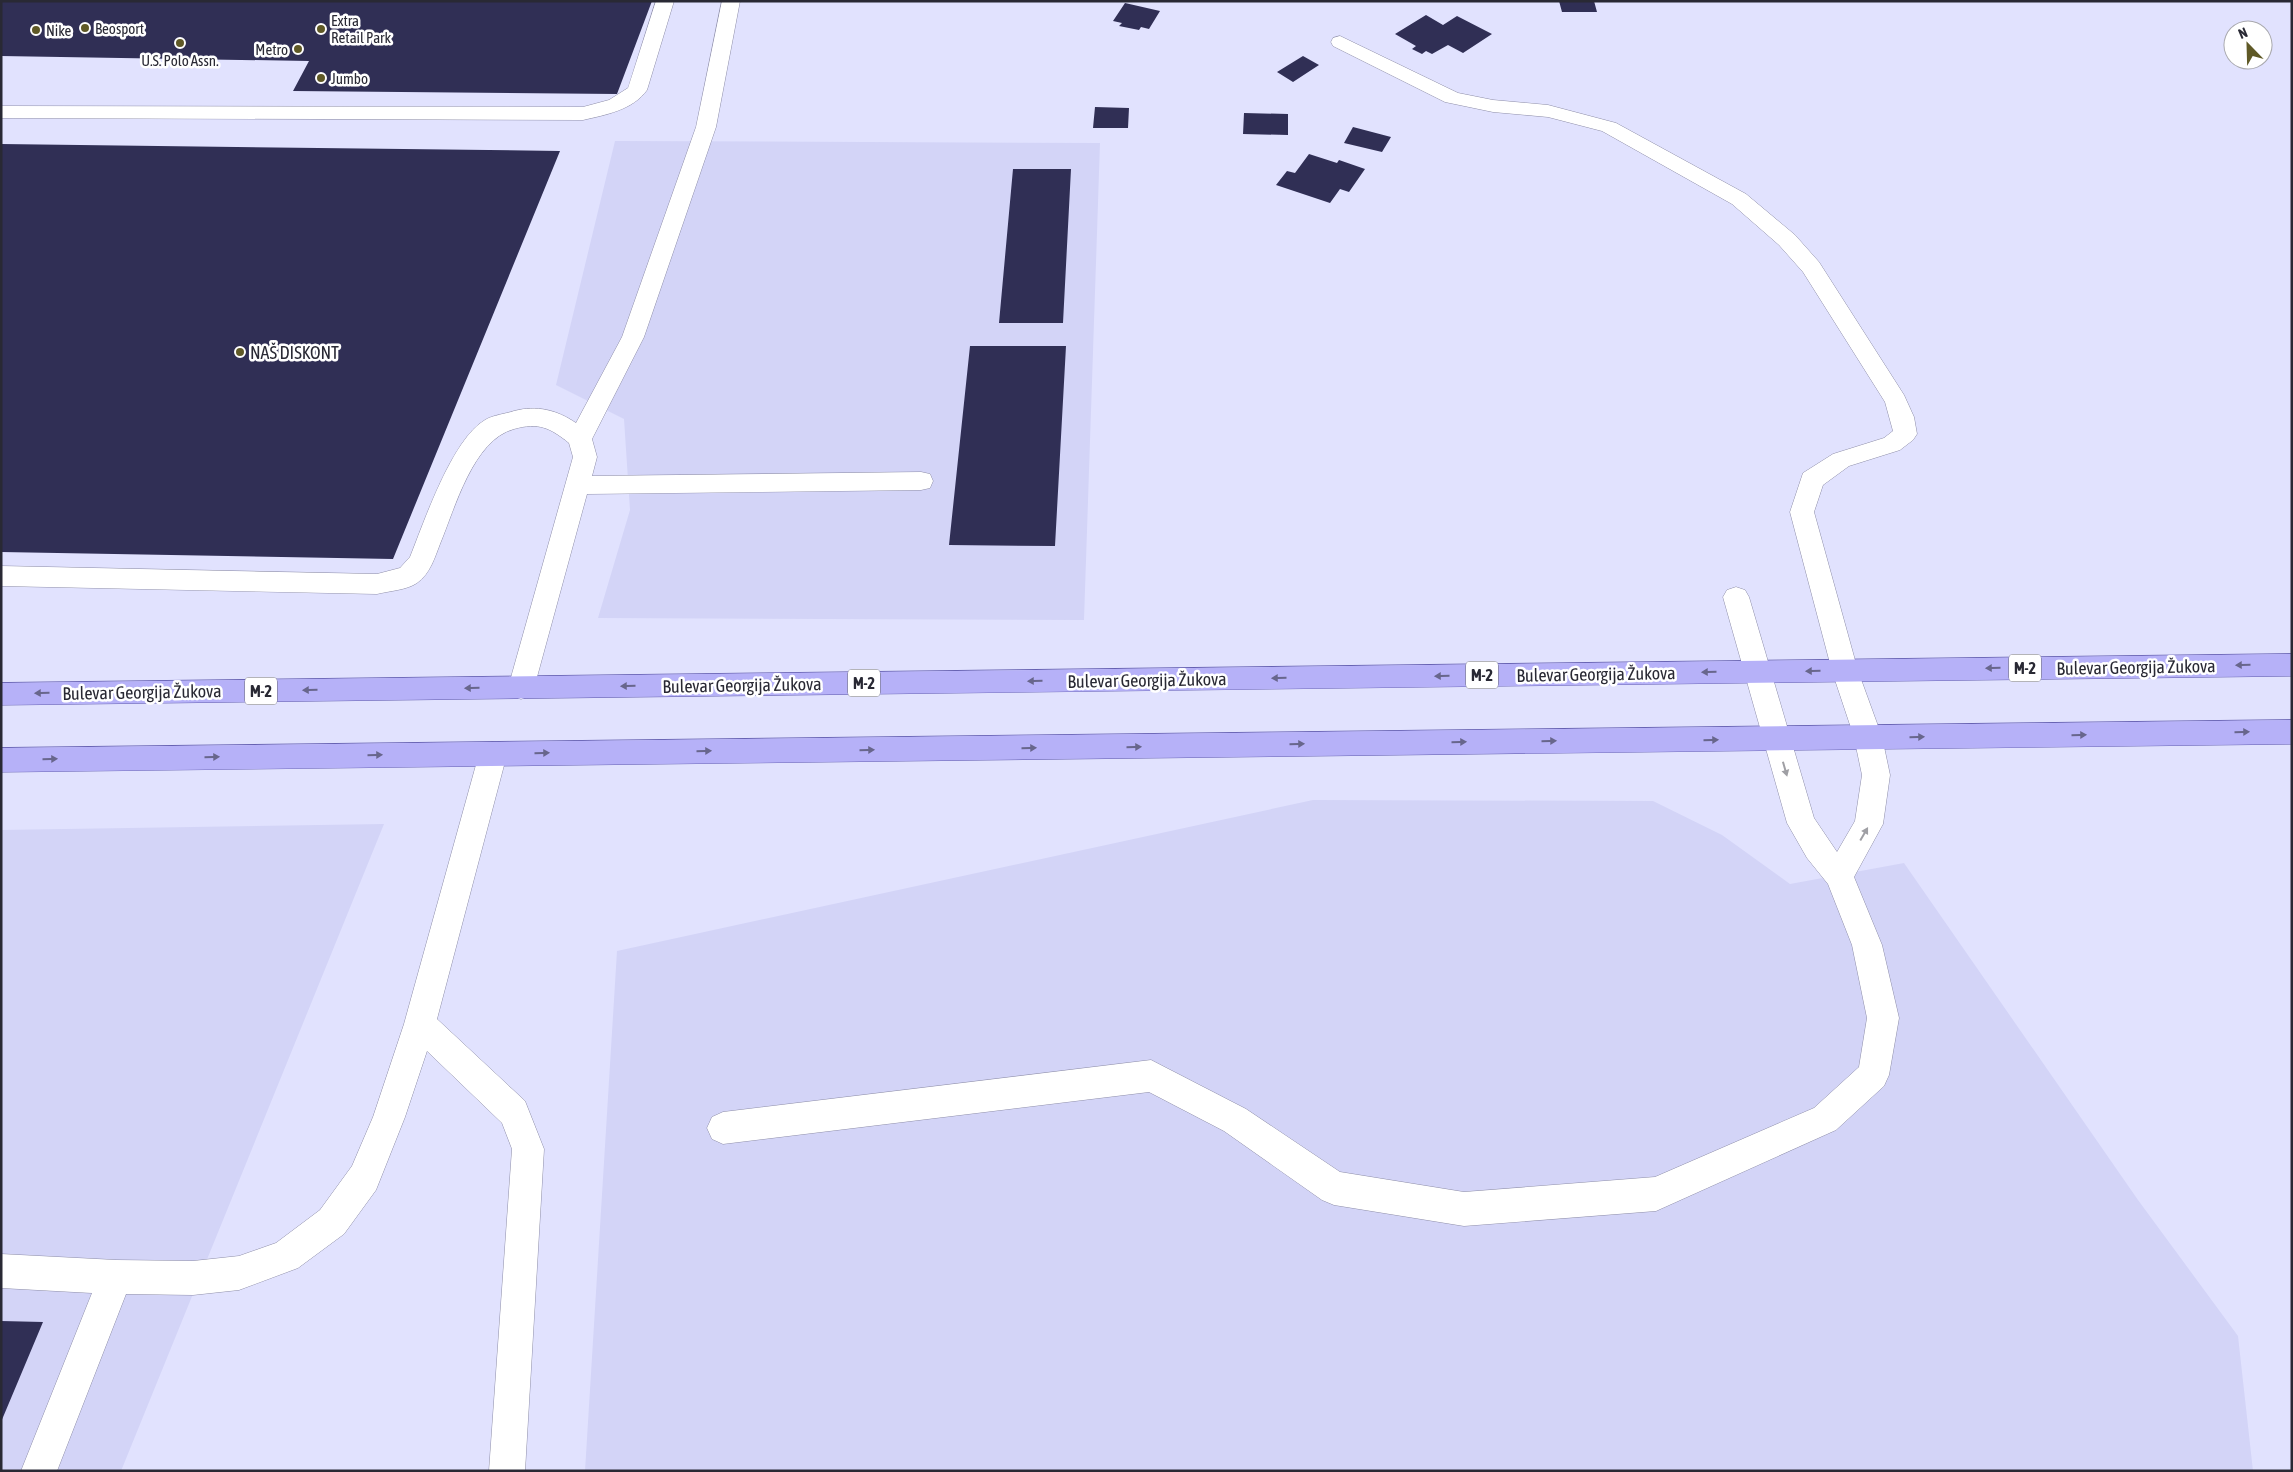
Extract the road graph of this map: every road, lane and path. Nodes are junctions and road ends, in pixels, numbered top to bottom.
1 (665, 1) edge
2 (731, 1) edge
3 (1340, 42) dead end
4 (1, 112) edge
5 (580, 439) junction
6 (921, 481) dead end
7 (578, 485) junction
8 (1, 576) edge
9 (1736, 597) dead end
10 (2292, 665) edge
11 (1845, 670) junction
12 (1758, 672) junction
13 (521, 688) junction
14 (1, 694) edge
15 (2292, 732) edge
16 (1868, 738) junction
17 (1777, 739) junction
18 (493, 754) junction
19 (1, 760) edge
20 (1839, 876) junction
21 (420, 1024) junction
22 (723, 1128) dead end
23 (1, 1271) edge
24 (116, 1277) junction
25 (39, 1471) edge
26 (507, 1471) edge

1 - 4 lane
2 - 5 lane
3 - 11 lane
5 - 7 lane
5 - 8 lane
6 - 7 lane
7 - 13 lane
9 - 12 lane
10 -> 11 main road, Bulevar Georgija Žukova / M-2
11 -> 12 main road, Bulevar Georgija Žukova / M-2
11 - 16 lane
12 -> 13 main road, Bulevar Georgija Žukova / M-2
12 - 17 lane
13 -> 14 main road, Bulevar Georgija Žukova / M-2
16 -> 15 main road
16 - 17 main road
20 -> 16 lane
18 -> 17 main road
17 -> 20 lane
19 -> 18 main road
18 - 21 lane
20 - 22 lane
21 - 24 lane
21 - 26 lane
23 - 24 lane
24 - 25 lane

